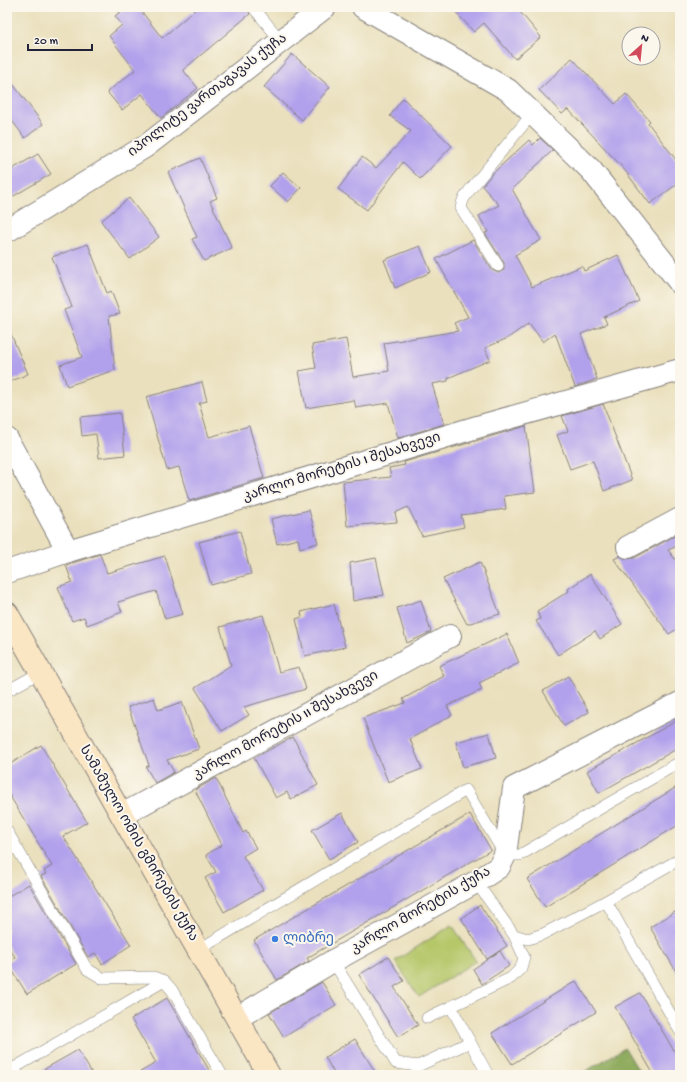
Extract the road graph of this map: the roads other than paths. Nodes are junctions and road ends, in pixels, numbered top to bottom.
1 (253, 7) edge
2 (324, 7) edge
3 (363, 7) edge
4 (281, 40) junction
5 (532, 114) junction
6 (7, 231) edge
7 (498, 266) dead end
8 (680, 283) edge
9 (680, 370) edge
10 (7, 439) edge
11 (680, 519) edge
12 (628, 547) dead end
13 (68, 551) junction
14 (7, 572) edge
15 (7, 613) edge
16 (450, 636) dead end
17 (41, 672) junction
18 (7, 691) edge
19 (680, 703) edge
20 (680, 762) edge
21 (122, 815) junction
22 (7, 831) edge
23 (505, 855) junction
24 (680, 859) edge
25 (476, 882) junction
26 (606, 901) junction
27 (514, 935) junction
28 (198, 950) junction
29 (333, 961) junction
30 (164, 981) junction
31 (451, 1006) junction
32 (237, 1018) junction
33 (427, 1018) dead end
34 (680, 1031) edge
35 (470, 1042) junction
36 (18, 1075) edge
37 (222, 1075) edge
38 (269, 1075) edge
39 (488, 1075) edge

1 - 4 lane
2 - 4 street, იპოლიტე ვართაგავას ქუჩა
3 - 5 street
4 - 6 street, იპოლიტე ვართაგავას ქუჩა
5 - 7 lane
5 - 8 street
9 - 13 street, კარლო მორეტის I შესახვევი
10 - 13 street
11 - 12 street
13 - 14 street, კარლო მორეტის I შესახვევი
15 - 17 street, სამამულო ომის გმირების ქუჩა
16 - 21 street, კარლო მორეტის II შესახვევი
17 - 18 lane
17 - 21 street, სამამულო ომის გმირების ქუჩა
19 - 23 street, კარლო მორეტის ქუჩა
20 - 23 lane
21 - 28 street, სამამულო ომის გმირების ქუჩა
22 - 30 lane
23 - 25 street, კარლო მორეტის ქუჩა
23 - 28 lane
24 - 26 lane
25 - 27 lane
25 - 29 street, კარლო მორეტის ქუჩა
26 - 27 lane
26 - 34 lane
27 - 31 lane
28 - 32 street, სამამულო ომის გმირების ქუჩა
29 - 32 street, კარლო მორეტის ქუჩა
29 - 35 lane
30 - 36 lane
30 - 37 lane
31 - 33 lane
31 - 35 lane
32 - 38 street, სამამულო ომის გმირების ქუჩა
35 - 39 lane

